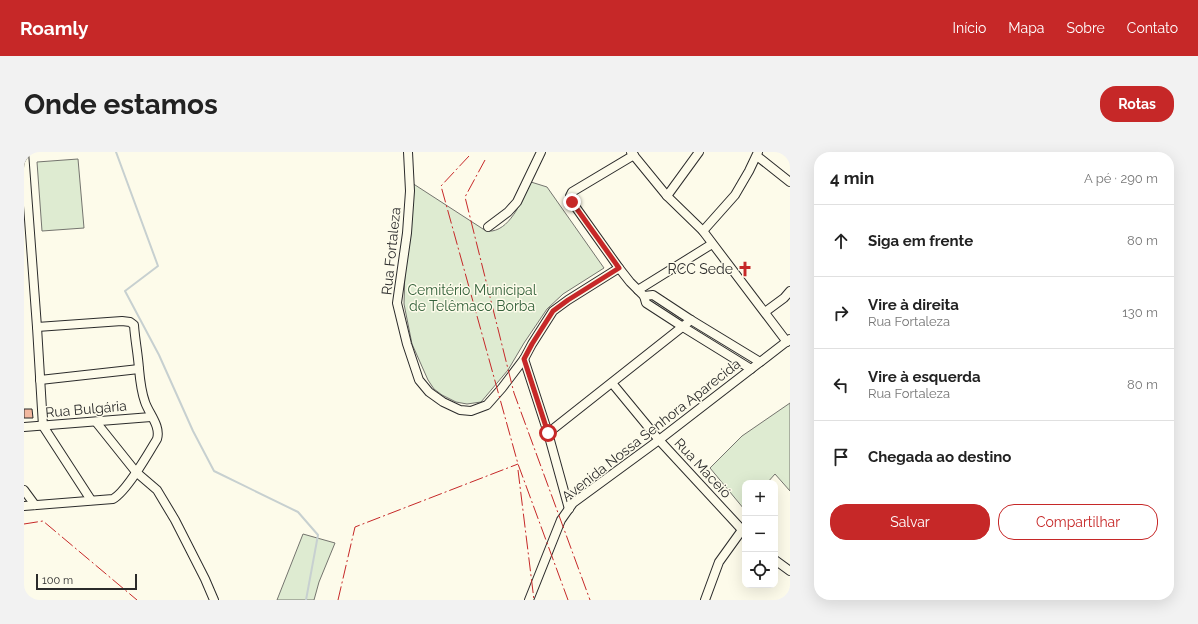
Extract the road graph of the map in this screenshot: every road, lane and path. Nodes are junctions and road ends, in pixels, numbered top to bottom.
1 (24, 152) edge
2 (408, 152) edge
3 (541, 152) edge
4 (699, 152) edge
5 (632, 154) edge
6 (758, 154) edge
7 (790, 182) edge
8 (666, 196) junction
9 (488, 227) dead end
10 (702, 231) junction
11 (712, 244) junction
12 (619, 268) junction
13 (790, 291) edge
14 (641, 293) junction
15 (765, 312) junction
16 (691, 320) junction
17 (37, 327) junction
18 (683, 327) junction
19 (788, 340) edge
20 (524, 359) junction
21 (760, 362) junction
22 (139, 369) junction
23 (751, 369) junction
24 (40, 380) junction
25 (612, 382) junction
26 (151, 417) junction
27 (96, 422) junction
28 (43, 426) junction
29 (24, 427) edge
30 (548, 433) junction
31 (659, 440) junction
32 (136, 472) junction
33 (24, 490) edge
34 (91, 500) junction
35 (35, 505) junction
36 (24, 506) edge
37 (569, 509) junction
38 (742, 530) edge
39 (742, 532) edge
40 (778, 562) edge
41 (790, 571) edge
42 (214, 600) edge
43 (529, 600) edge
44 (704, 600) edge

1 - 17 street
2 - 20 street, Rua Fortaleza
3 - 9 street
4 - 8 street
5 - 8 street
5 - 12 street
6 - 7 street
6 - 10 street
8 - 10 street
10 - 11 street
11 - 14 street
11 - 15 street
12 - 14 street
12 - 20 street, Rua Fortaleza
13 - 15 street
14 - 16 street
14 - 18 street
15 - 19 street
16 - 18 street
16 - 21 street
17 - 22 street
17 - 24 street
18 - 23 street
18 - 25 street
19 - 21 street, Avenida Nossa Senhora Aparecida
20 - 30 street
21 - 23 street, Avenida Nossa Senhora Aparecida
22 - 24 street
22 - 26 street
23 - 31 street, Avenida Nossa Senhora Aparecida
24 - 28 street
25 - 30 street
25 - 31 street, Rua Maceió
26 - 27 street, Rua Bulgária
26 - 32 street
27 - 28 street, Rua Bulgária
27 - 32 street
28 - 29 street, Rua Bulgária
28 - 34 street
30 - 37 street
31 - 37 street, Avenida Nossa Senhora Aparecida
31 - 38 street, Rua Maceió
32 - 34 street
32 - 42 street
33 - 35 street
34 - 35 street
35 - 36 street
37 - 43 street, Avenida Nossa Senhora Aparecida
39 - 44 street
40 - 41 street

